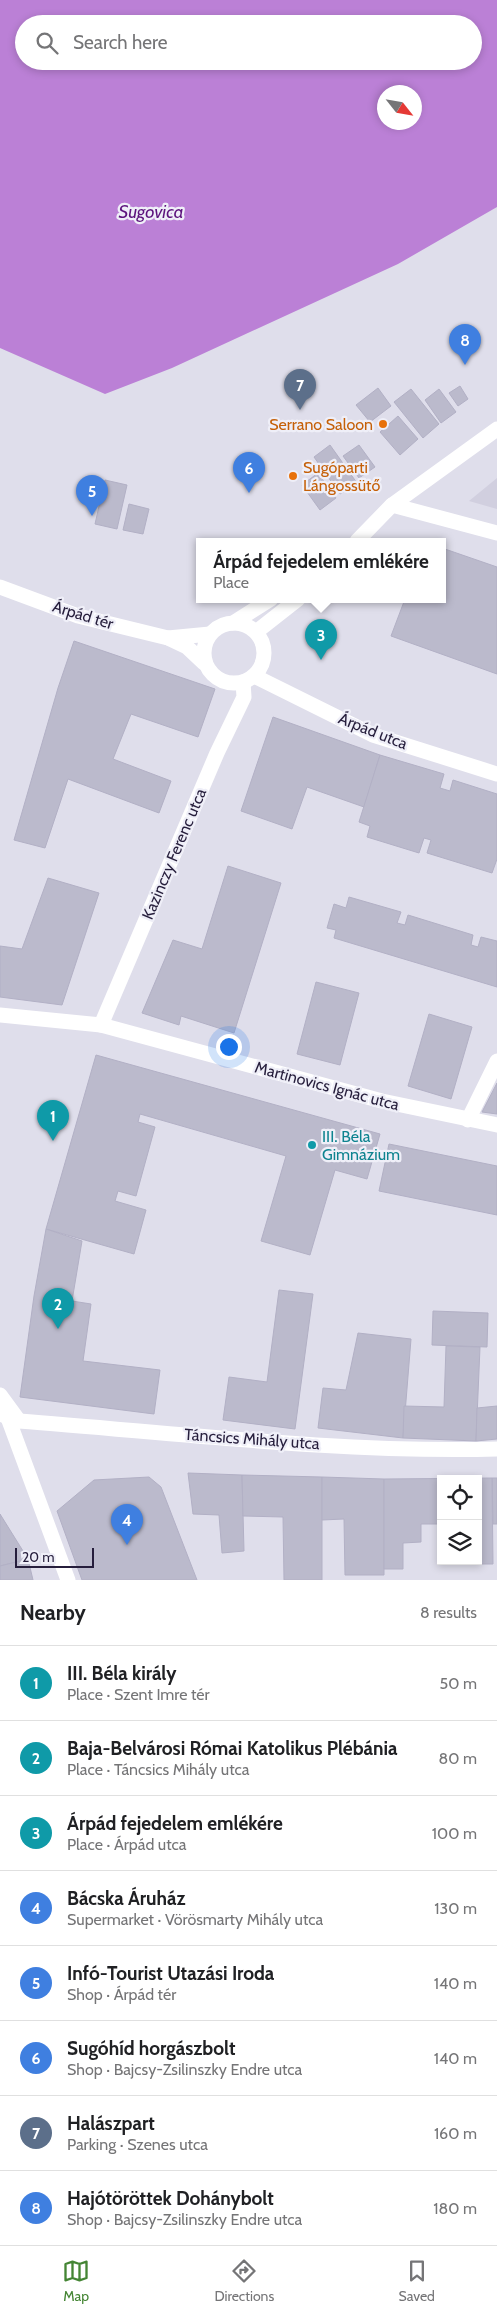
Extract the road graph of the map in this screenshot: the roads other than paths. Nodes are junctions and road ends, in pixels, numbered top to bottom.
1 (497, 429) edge
2 (392, 505) junction
3 (497, 533) edge
4 (360, 538) edge
5 (0, 586) edge
6 (265, 603) edge
7 (293, 603) edge
8 (234, 622) junction
9 (256, 632) junction
10 (210, 634) junction
11 (168, 638) junction
12 (204, 663) junction
13 (249, 679) junction
14 (497, 774) edge
15 (0, 1016) edge
16 (101, 1025) junction
17 (497, 1062) edge
18 (468, 1120) junction
19 (497, 1125) edge
20 (0, 1396) edge
21 (9, 1418) edge
22 (497, 1449) edge
23 (68, 1580) edge

1 - 2 street
2 - 3 street
2 - 4 street
5 - 11 street, Árpád tér
6 - 8 street, Árpád tér
7 - 9 street
8 - 9 street
8 - 10 street, Árpád tér
9 - 13 street
10 - 11 street, Árpád tér
10 - 12 street
11 - 12 street, Árpád tér
12 - 13 street, Árpád tér
13 - 14 street, Árpád utca
13 - 16 street, Kazinczy Ferenc utca
15 - 16 street, Martinovics Ignác utca
16 - 18 street, Martinovics Ignác utca
17 - 18 street
18 - 19 street, Martinovics Ignác utca
20 - 21 street
21 - 22 street, Táncsics Mihály utca
21 - 23 street

